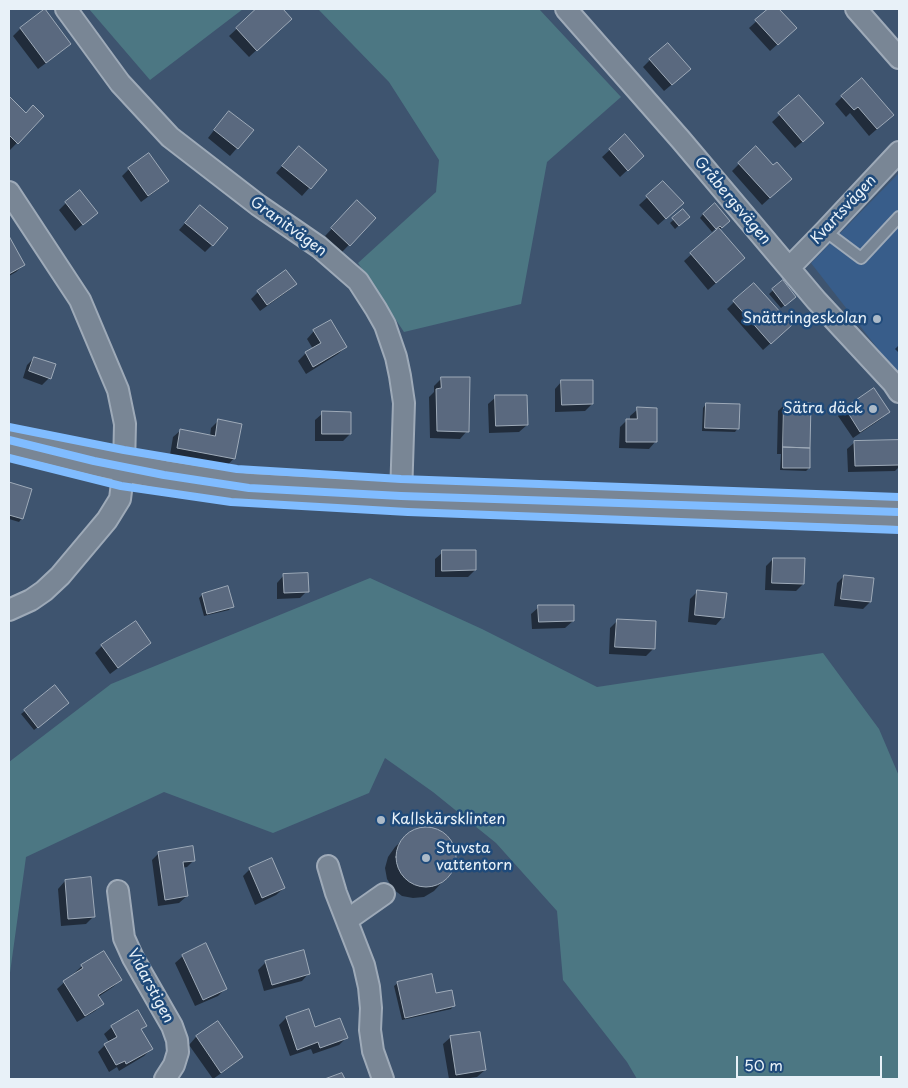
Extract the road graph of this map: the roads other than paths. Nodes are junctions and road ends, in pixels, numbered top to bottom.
1 (66, 9) edge
2 (566, 9) edge
3 (856, 9) edge
4 (899, 58) edge
5 (899, 152) edge
6 (9, 192) edge
7 (899, 217) edge
8 (825, 231) junction
9 (789, 268) junction
10 (899, 392) edge
11 (9, 440) edge
12 (124, 467) junction
13 (401, 496) junction
14 (899, 512) edge
15 (9, 610) edge
16 (328, 866) dead end
17 (118, 891) dead end
18 (384, 894) dead end
19 (347, 920) junction
20 (165, 1079) edge
21 (382, 1079) edge

1 - 13 street, Granitvägen
2 - 9 street, Gråbergsvägen
3 - 4 street
5 - 8 street, Kvartsvägen
6 - 12 street
7 - 8 lane
8 - 9 street, Kvartsvägen
9 - 10 street, Gråbergsvägen
11 - 12 street
12 - 13 street
12 - 15 street
13 - 14 street
16 - 19 street
17 - 20 street, Vidarstigen
18 - 19 street
19 - 21 street

